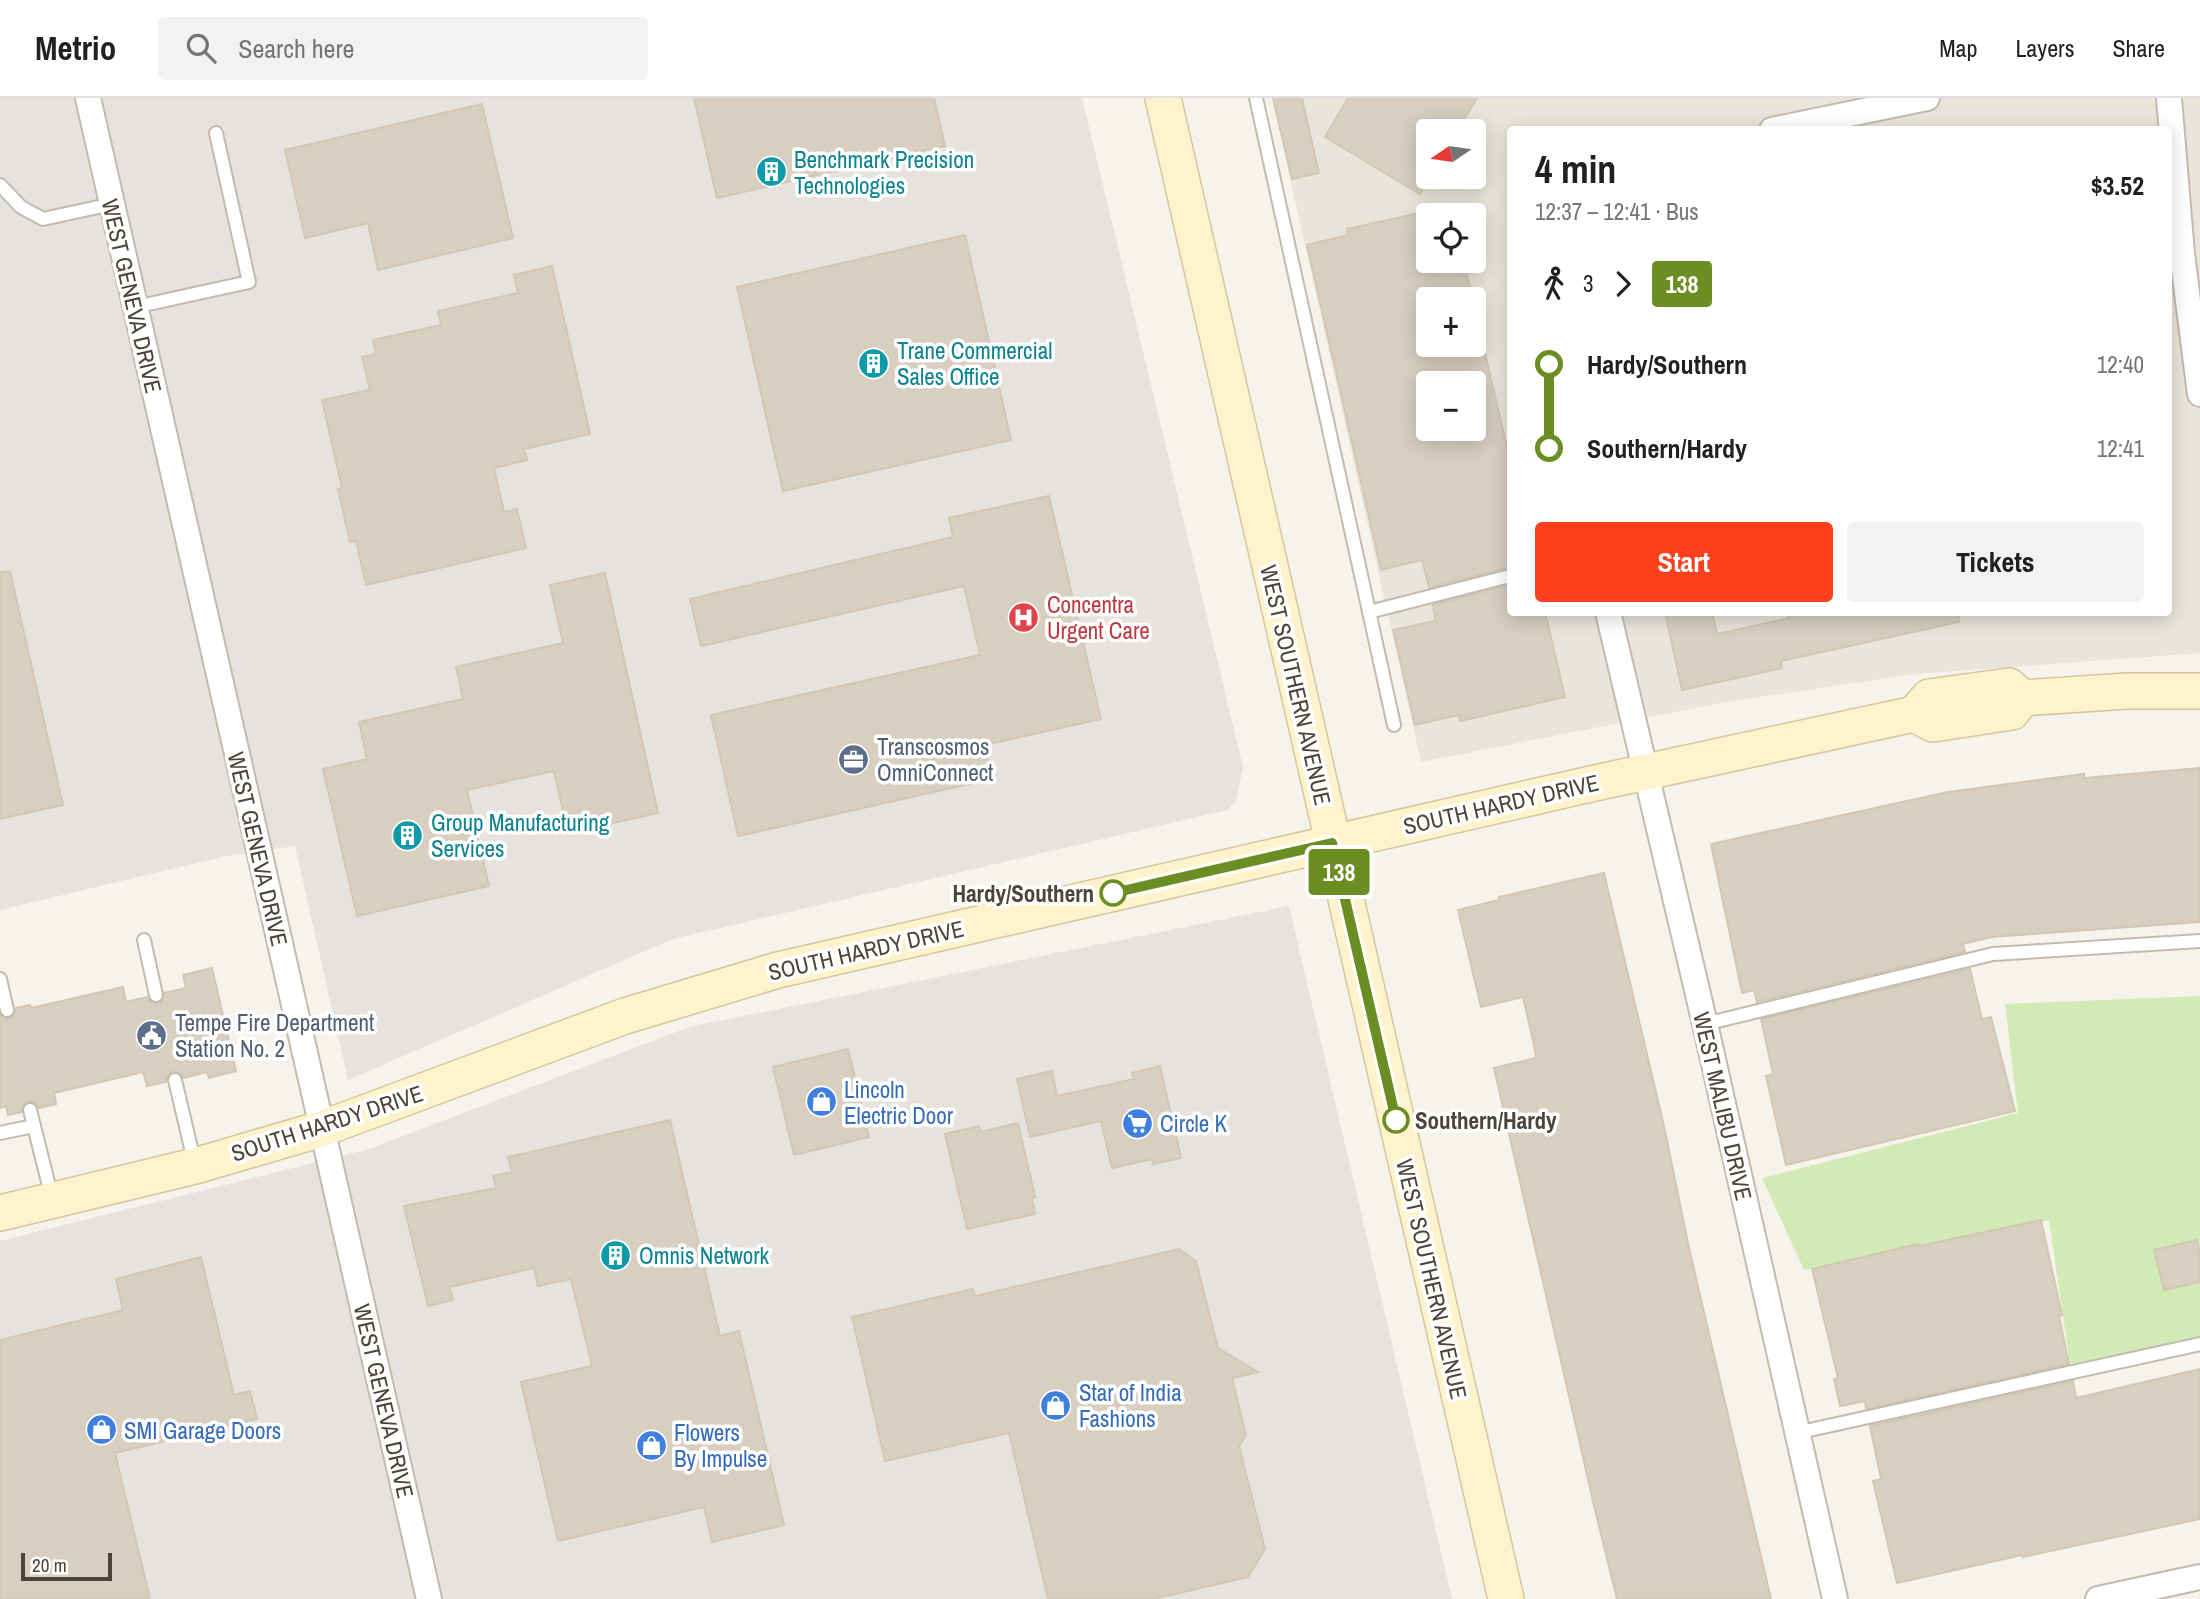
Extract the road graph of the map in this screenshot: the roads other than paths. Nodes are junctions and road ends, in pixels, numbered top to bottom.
1 (88, 98) edge
2 (1163, 98) edge
3 (1256, 98) edge
4 (1927, 98) edge
5 (2169, 98) edge
6 (1884, 102) edge
7 (1788, 126) edge
8 (2171, 126) edge
9 (216, 133) dead end
10 (2172, 134) edge
11 (0, 185) edge
12 (111, 204) junction
13 (135, 307) junction
14 (2200, 394) edge
15 (1507, 577) edge
16 (1369, 612) junction
17 (1609, 616) edge
18 (2200, 691) edge
19 (1394, 725) dead end
20 (1644, 772) junction
21 (1332, 843) junction
22 (144, 940) dead end
23 (2200, 941) edge
24 (0, 978) edge
25 (156, 995) dead end
26 (7, 1010) dead end
27 (1705, 1024) junction
28 (175, 1080) dead end
29 (30, 1110) dead end
30 (34, 1126) junction
31 (321, 1129) junction
32 (0, 1133) edge
33 (195, 1166) junction
34 (52, 1201) junction
35 (0, 1213) edge
36 (2200, 1344) edge
37 (1796, 1433) junction
38 (2200, 1577) edge
39 (429, 1599) edge
40 (1506, 1599) edge
41 (1835, 1599) edge
42 (2098, 1599) edge

1 - 12 street, WEST GENEVA DRIVE
2 - 21 street, WEST SOUTHERN AVENUE
3 - 16 lane
4 - 6 street
5 - 8 street
6 - 7 street
9 - 13 lane
10 - 14 street
11 - 12 lane
12 - 13 street, WEST GENEVA DRIVE
13 - 31 street, WEST GENEVA DRIVE
15 - 16 lane
16 - 19 lane
17 - 20 street, WEST MALIBU DRIVE
18 - 20 street, SOUTH HARDY DRIVE
20 - 21 street, SOUTH HARDY DRIVE
20 - 27 street, WEST MALIBU DRIVE
21 - 31 street, SOUTH HARDY DRIVE
21 - 40 street, WEST SOUTHERN AVENUE
22 - 25 lane
23 - 27 lane
24 - 26 lane
27 - 37 street, WEST MALIBU DRIVE
28 - 33 lane
29 - 30 lane
30 - 32 lane
30 - 34 lane
31 - 33 street, SOUTH HARDY DRIVE
31 - 39 street, WEST GENEVA DRIVE
33 - 34 street, SOUTH HARDY DRIVE
34 - 35 street, SOUTH HARDY DRIVE
36 - 37 lane
37 - 41 street, WEST MALIBU DRIVE
38 - 42 street

